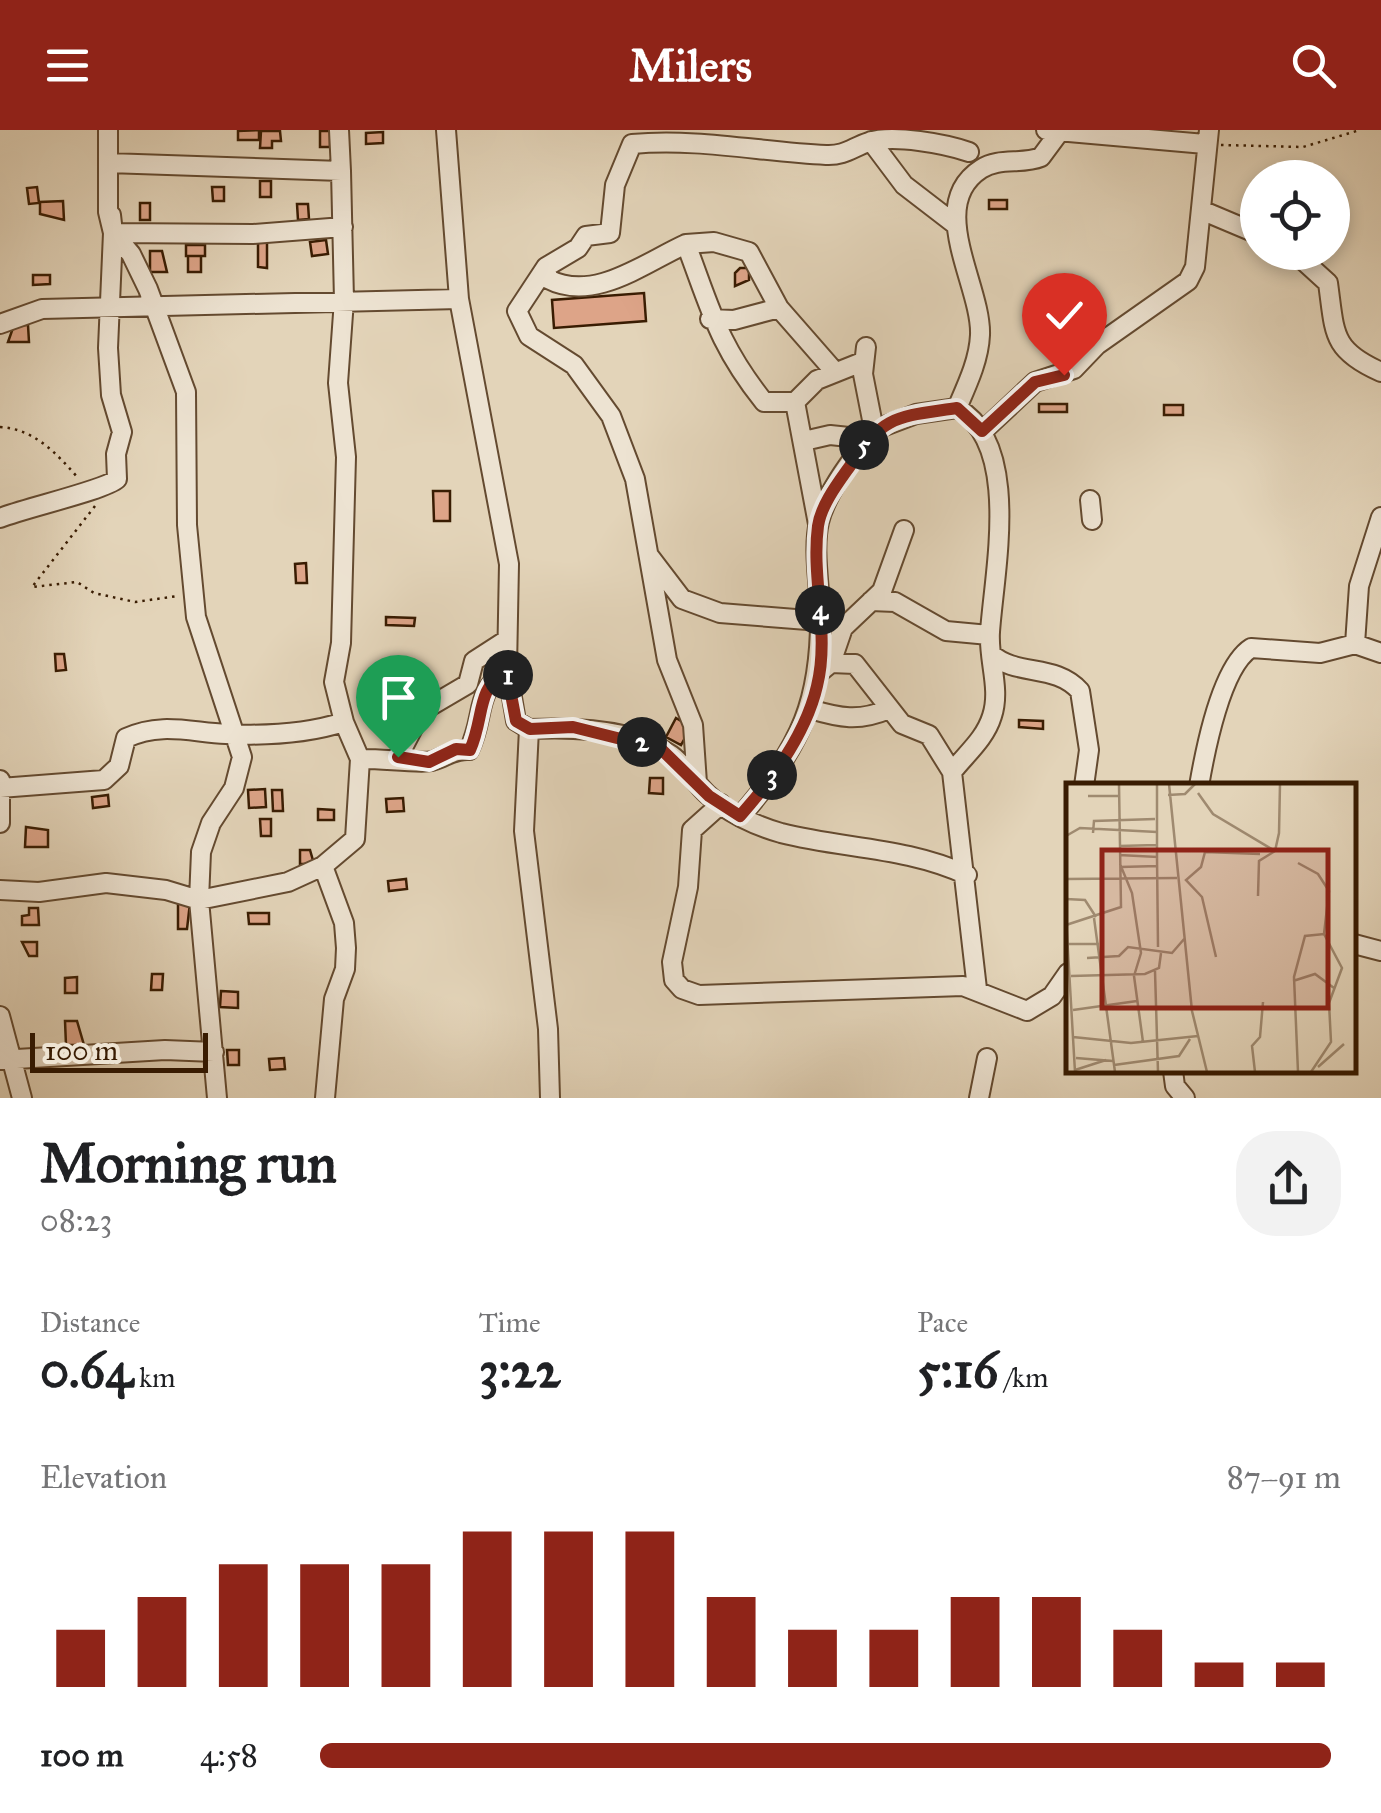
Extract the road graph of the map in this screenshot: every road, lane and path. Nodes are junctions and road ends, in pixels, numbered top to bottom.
1 (108, 130) edge
2 (339, 130) edge
3 (446, 130) edge
4 (964, 130) edge
5 (1360, 130) edge
6 (1056, 132) edge
7 (1207, 137) edge
8 (871, 141) junction
9 (969, 152) junction
10 (108, 163) junction
11 (341, 171) junction
12 (977, 171) junction
13 (1200, 210) junction
14 (112, 224) junction
15 (956, 225) junction
16 (343, 227) junction
17 (1240, 227) edge
18 (686, 244) junction
19 (546, 267) junction
20 (1314, 270) edge
21 (459, 299) junction
22 (344, 300) junction
23 (155, 306) junction
24 (113, 308) junction
25 (779, 308) junction
26 (710, 319) junction
27 (0, 324) edge
28 (835, 372) junction
29 (1381, 372) edge
30 (795, 402) junction
31 (957, 408) junction
32 (0, 427) edge
33 (982, 431) junction
34 (871, 434) junction
35 (804, 441) junction
36 (98, 489) junction
37 (1090, 500) dead end
38 (1381, 517) edge
39 (0, 518) edge
40 (1092, 520) dead end
41 (818, 526) junction
42 (904, 530) dead end
43 (649, 556) junction
44 (194, 592) junction
45 (871, 602) junction
46 (820, 620) junction
47 (506, 641) junction
48 (991, 644) junction
49 (1356, 644) junction
50 (1381, 653) edge
51 (825, 667) junction
52 (506, 668) junction
53 (810, 708) junction
54 (889, 709) junction
55 (344, 722) junction
56 (530, 729) junction
57 (232, 734) junction
58 (398, 757) junction
59 (360, 758) junction
60 (952, 772) junction
61 (697, 782) junction
62 (1084, 783) edge
63 (1199, 783) edge
64 (1, 785) edge
65 (721, 804) junction
66 (740, 816) junction
67 (0, 823) edge
68 (324, 866) junction
69 (967, 874) junction
70 (0, 890) edge
71 (199, 900) junction
72 (1356, 945) edge
73 (1381, 952) edge
74 (1066, 975) edge
75 (977, 989) junction
76 (0, 1016) edge
77 (214, 1052) junction
78 (4, 1058) edge
79 (987, 1058) dead end
80 (1173, 1073) edge
81 (22, 1098) edge
82 (218, 1098) edge
83 (325, 1098) edge
84 (550, 1098) edge
85 (979, 1098) edge
86 (1185, 1098) edge

1 - 10 street
2 - 11 street
3 - 21 street
4 - 9 street
5 - 7 path
6 - 7 street
6 - 12 street
7 - 13 street
8 - 9 street
8 - 15 street
8 - 19 street
9 - 12 street
10 - 11 street
10 - 14 street
11 - 16 street
12 - 15 street
13 - 17 street
13 - 33 street
14 - 16 street
14 - 23 street
14 - 24 street
15 - 31 street
16 - 22 street
18 - 19 street
18 - 25 street
18 - 26 street
19 - 43 street
20 - 29 street
21 - 22 street
21 - 47 street
22 - 23 street
22 - 55 street
23 - 24 street
23 - 44 street
24 - 27 street
24 - 36 street
25 - 26 street
25 - 28 street
26 - 30 street
28 - 30 street
28 - 34 street
30 - 35 street
31 - 33 street
31 - 34 street
32 - 36 path
33 - 48 street
34 - 35 street
34 - 41 street
35 - 41 street
36 - 39 street
36 - 44 path
37 - 40 street
38 - 49 street
41 - 46 street
42 - 45 street
43 - 46 street
43 - 61 street
44 - 57 street
45 - 48 street
45 - 51 street
46 - 51 street
47 - 52 street
47 - 58 street
48 - 60 street
48 - 62 street
49 - 50 street
49 - 63 street
51 - 53 street
51 - 54 street
52 - 56 street
52 - 58 street
53 - 54 street
53 - 66 street
54 - 60 street
55 - 57 street
55 - 59 street
56 - 61 street
56 - 84 street
57 - 64 street
57 - 71 street
58 - 59 street
59 - 68 street
60 - 69 street
61 - 65 street
64 - 67 street
65 - 66 street
65 - 75 street
66 - 69 street
68 - 71 street
68 - 83 street
69 - 75 street
70 - 71 street
71 - 77 street
72 - 73 street
74 - 75 street
76 - 78 street
77 - 78 street
77 - 82 street
78 - 81 street
79 - 85 street
80 - 86 street

